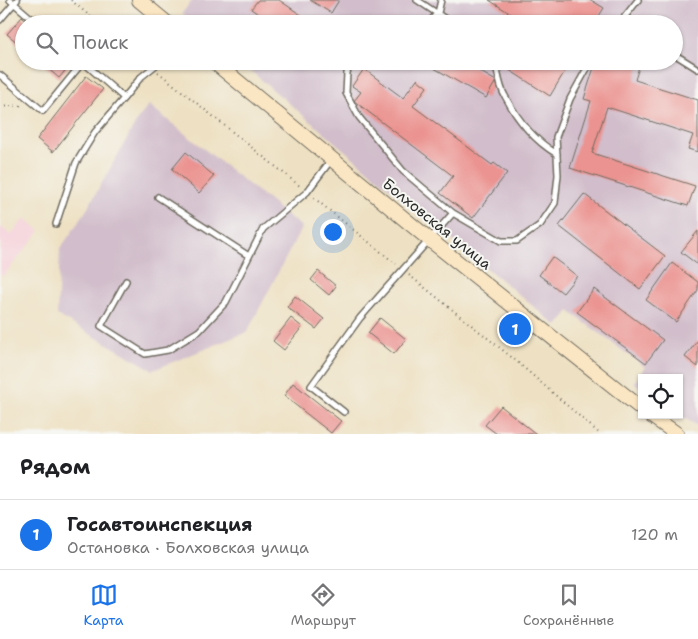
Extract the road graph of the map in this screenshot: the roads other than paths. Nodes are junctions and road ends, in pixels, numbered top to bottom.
1 (139, 0) edge
2 (417, 0) edge
3 (441, 0) edge
4 (638, 0) edge
5 (14, 1) edge
6 (438, 13) junction
7 (29, 15) edge
8 (157, 15) edge
9 (441, 15) edge
10 (626, 15) edge
11 (0, 20) edge
12 (683, 60) edge
13 (698, 69) edge
14 (76, 70) edge
15 (92, 70) edge
16 (150, 70) edge
17 (224, 70) edge
18 (349, 70) edge
19 (497, 70) edge
20 (586, 70) edge
21 (0, 75) edge
22 (124, 98) junction
23 (557, 154) junction
24 (332, 159) junction
25 (158, 197) dead end
26 (453, 213) junction
27 (56, 224) dead end
28 (430, 240) junction
29 (250, 256) junction
30 (126, 281) dead end
31 (638, 406) edge
32 (344, 412) dead end
33 (656, 419) edge
34 (677, 434) edge

1 - 8 main road
2 - 6 lane
3 - 6 lane
4 - 10 lane
5 - 7 lane
5 - 11 lane
6 - 9 lane
12 - 13 lane
14 - 21 lane
15 - 22 lane
16 - 22 lane
17 - 24 main road, Болховская улица
18 - 26 lane
19 - 23 lane
20 - 23 lane
22 - 27 lane
23 - 26 lane
24 - 28 main road, Болховская улица
24 - 29 lane
25 - 29 lane
26 - 28 lane
28 - 31 main road, Болховская улица
28 - 32 lane
29 - 30 lane
33 - 34 main road

